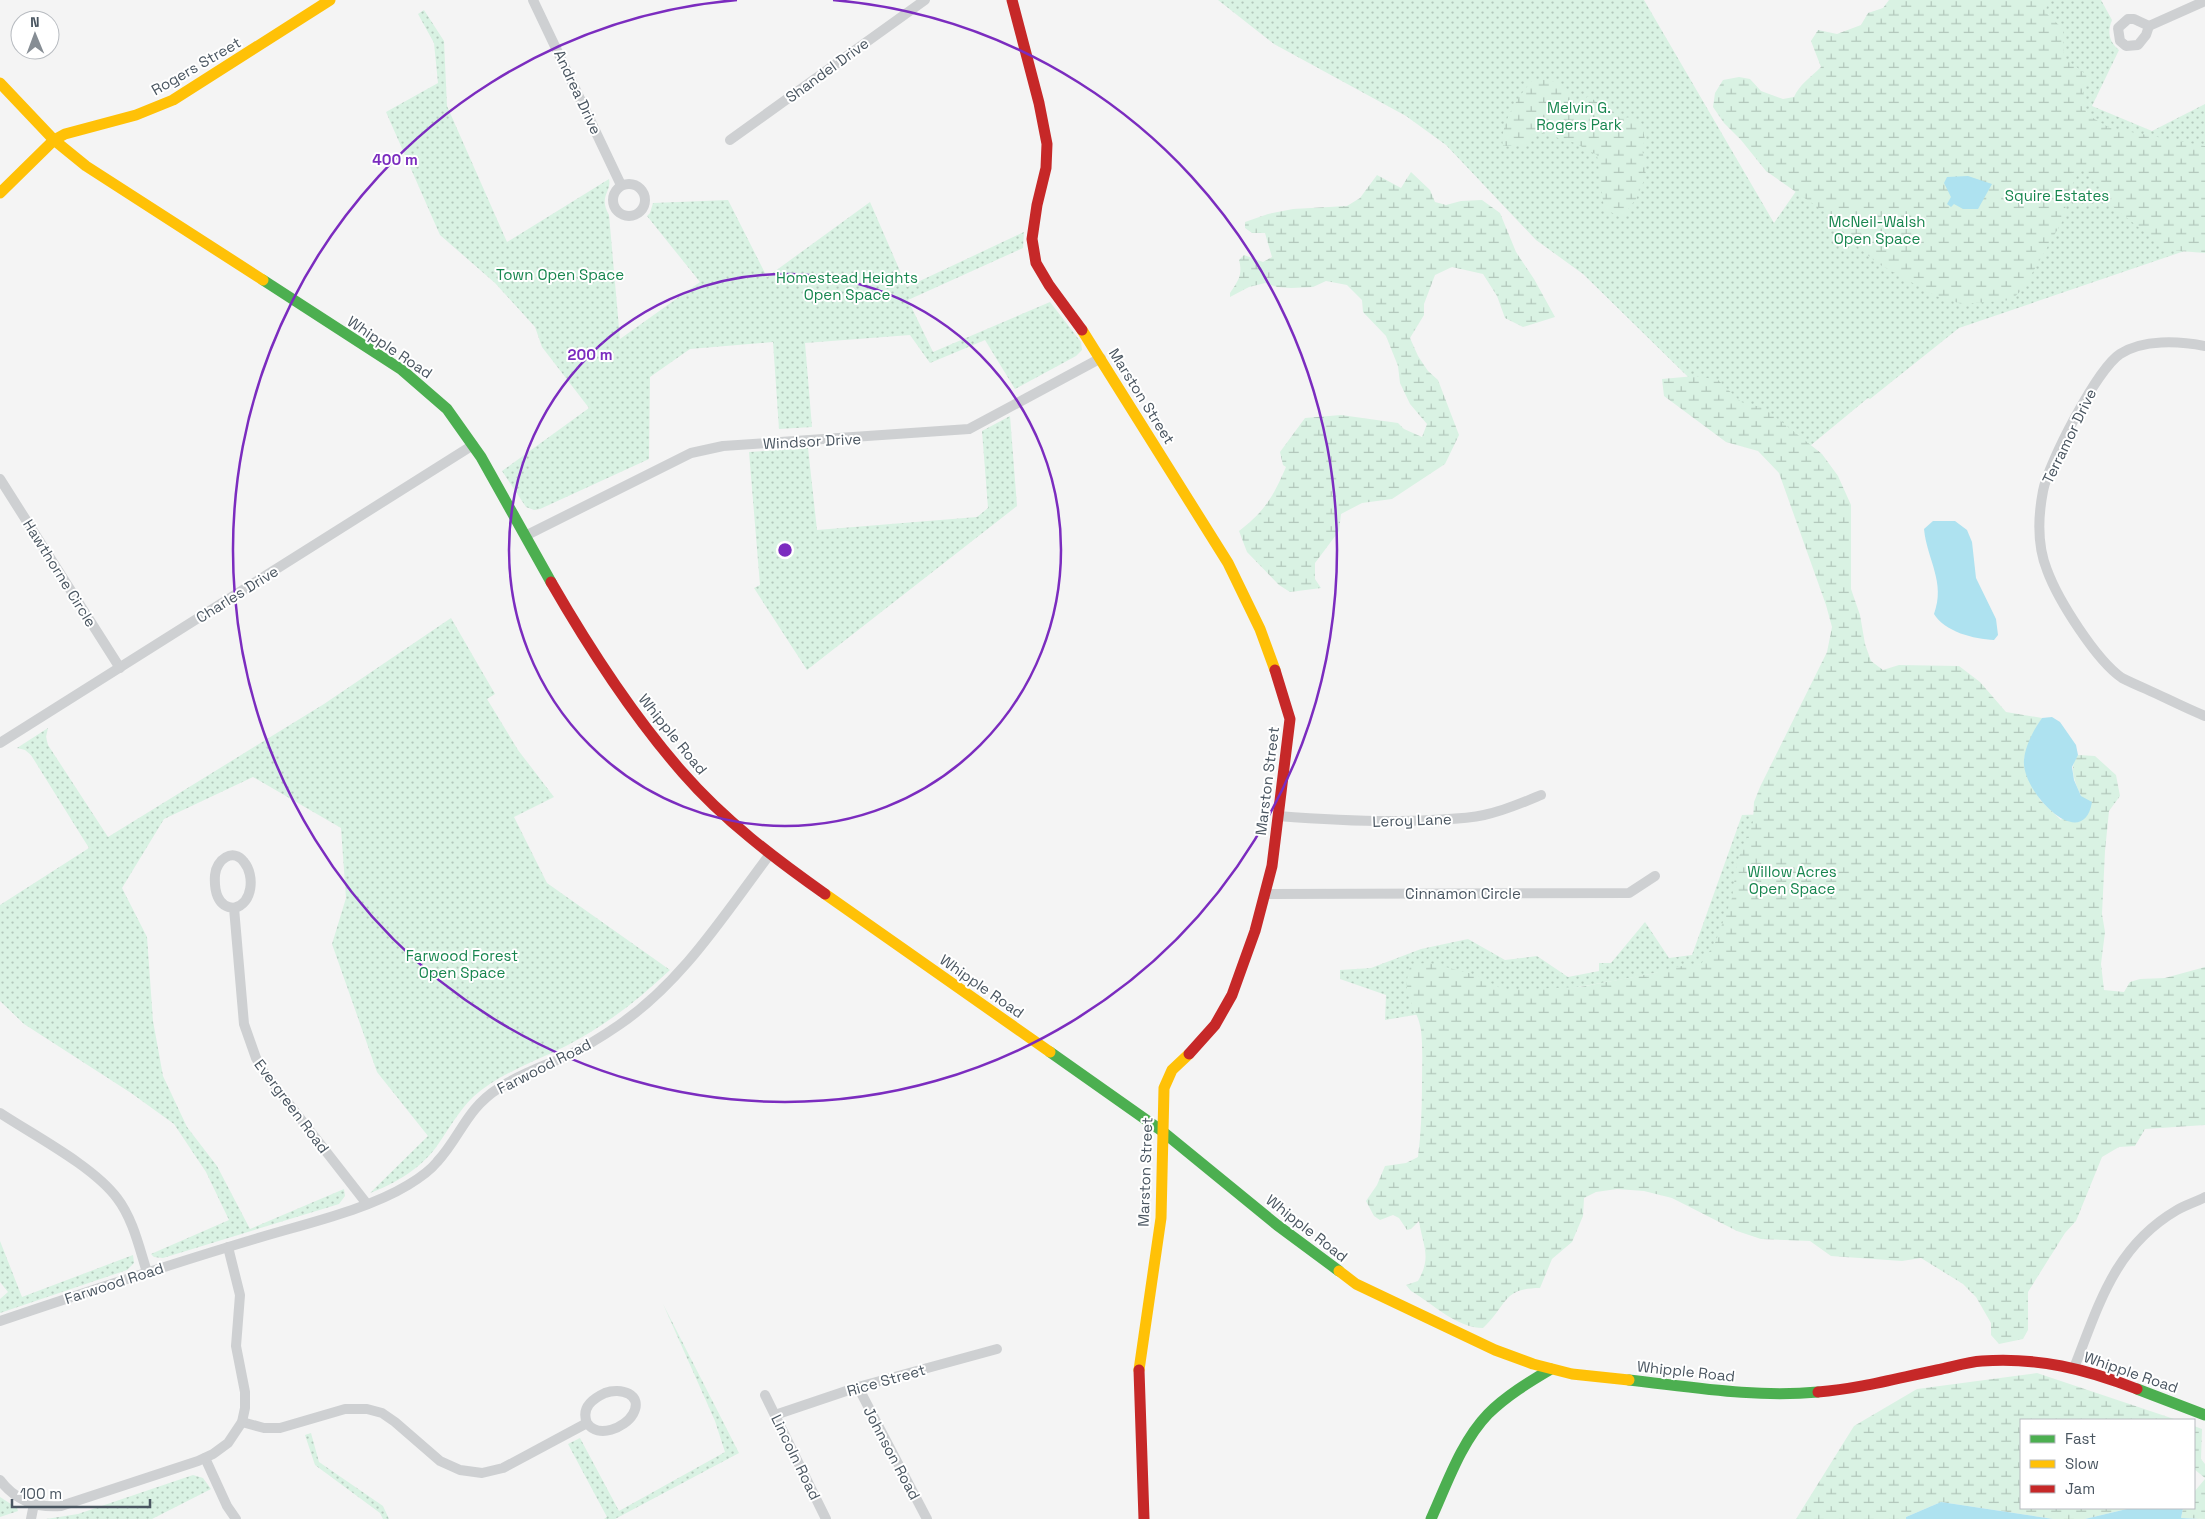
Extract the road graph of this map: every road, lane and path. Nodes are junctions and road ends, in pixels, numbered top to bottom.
1 (330, 0) edge
2 (533, 0) edge
3 (924, 0) edge
4 (1012, 0) edge
5 (2205, 1) edge
6 (2149, 26) dead end
7 (0, 83) edge
8 (54, 140) junction
9 (730, 140) dead end
10 (622, 185) dead end
11 (0, 193) edge
12 (2205, 346) edge
13 (1101, 358) junction
14 (473, 446) junction
15 (0, 478) edge
16 (525, 536) junction
17 (120, 668) junction
18 (2205, 716) edge
19 (0, 743) edge
20 (1541, 795) dead end
21 (1278, 816) junction
22 (770, 854) junction
23 (1656, 876) dead end
24 (1265, 894) junction
25 (234, 908) junction
26 (0, 1113) edge
27 (1162, 1130) junction
28 (2205, 1197) edge
29 (367, 1204) junction
30 (228, 1247) junction
31 (147, 1272) junction
32 (0, 1322) edge
33 (997, 1349) dead end
34 (2074, 1368) junction
35 (1551, 1369) junction
36 (858, 1387) junction
37 (765, 1395) dead end
38 (2202, 1412) edge
39 (776, 1415) junction
40 (242, 1422) junction
41 (587, 1423) junction
42 (205, 1458) junction
43 (0, 1480) edge
44 (34, 1504) junction
45 (31, 1519) edge
46 (236, 1519) edge
47 (826, 1519) edge
48 (927, 1519) edge
49 (1144, 1519) edge
50 (1430, 1519) edge

1 - 8 main road, Rogers Street
2 - 10 street, Andrea Drive
3 - 9 street, Shandel Drive
4 - 13 main road, Marston Street
5 - 6 street
7 - 8 main road, Whipple Road
8 - 11 main road, Rogers Street
8 - 14 main road, Whipple Road
12 - 18 street, Terramor Drive
13 - 16 street, Windsor Drive
13 - 21 main road, Marston Street
14 - 16 main road, Whipple Road
14 - 17 street, Charles Drive
15 - 17 street, Hawthorne Circle
16 - 22 main road, Whipple Road
17 - 19 street, Charles Drive
20 - 21 street, Leroy Lane
21 - 24 main road, Marston Street
22 - 27 main road, Whipple Road
22 - 29 street, Farwood Road
23 - 24 street, Cinnamon Circle
24 - 27 main road, Marston Street
25 - 25 street
25 - 29 street, Evergreen Road
26 - 31 street
27 - 35 main road, Whipple Road
27 - 49 main road, Marston Street
28 - 34 street
29 - 30 street, Farwood Road
30 - 31 street, Farwood Road
30 - 40 street
31 - 32 street, Farwood Road
33 - 36 street, Rice Street
34 - 35 main road, Whipple Road
34 - 38 main road, Whipple Road
35 - 50 main road
36 - 39 street, Rice Street
36 - 48 street, Johnson Road
37 - 39 street, Lincoln Road
39 - 47 street, Lincoln Road
40 - 41 street
40 - 42 street
41 - 41 street
42 - 44 street
42 - 46 street
43 - 44 street
44 - 45 street

